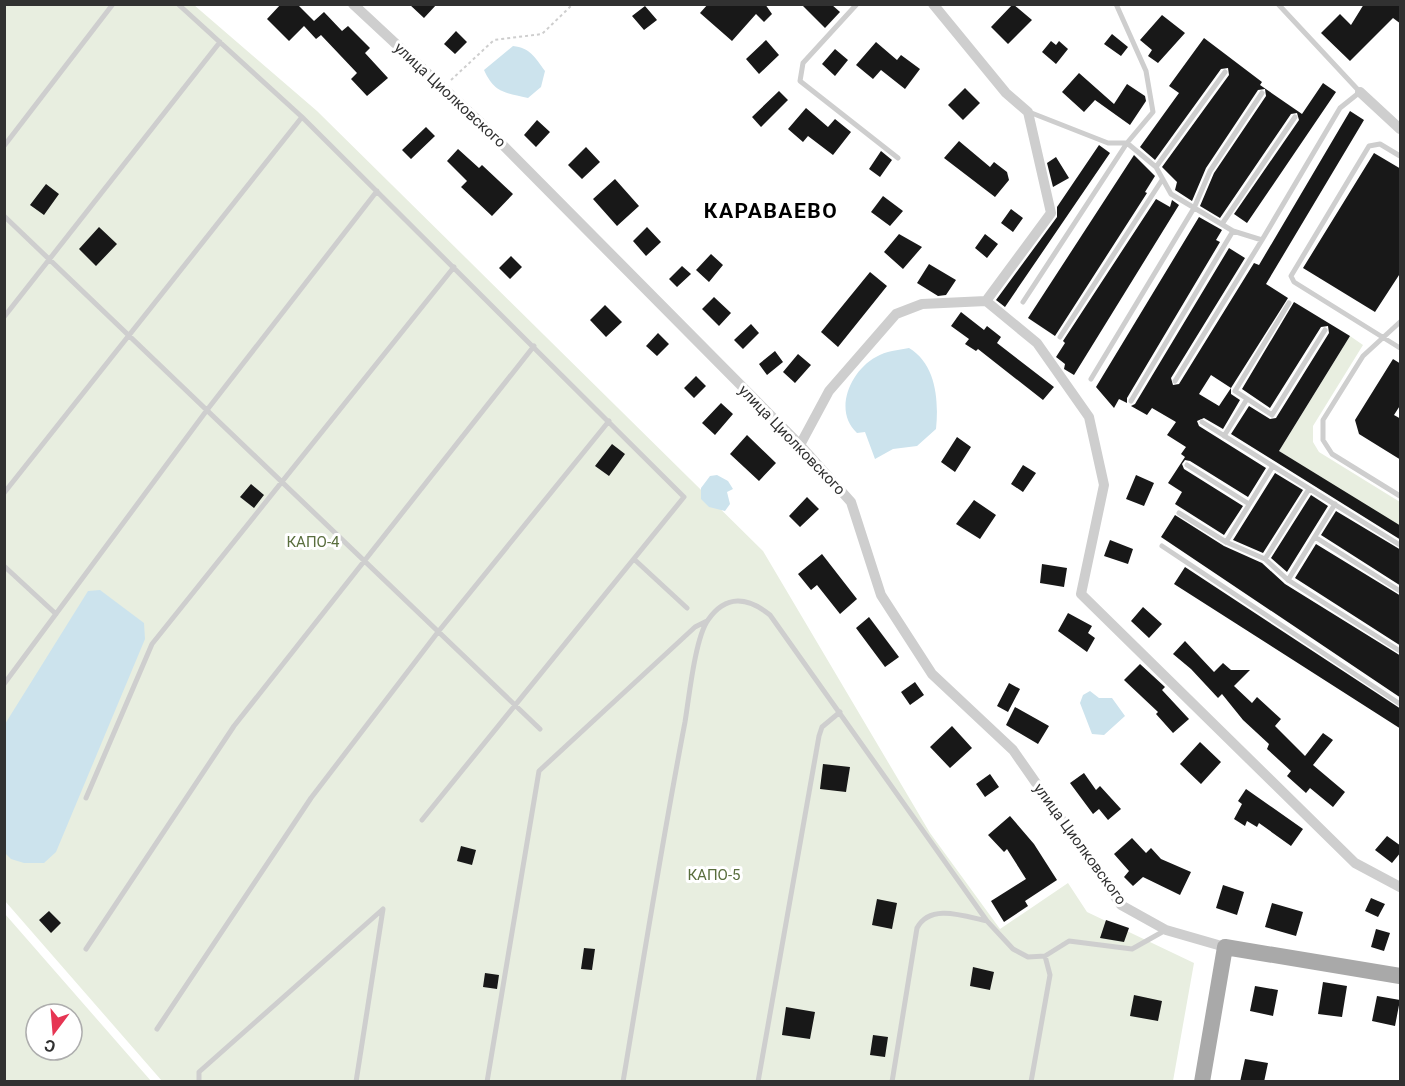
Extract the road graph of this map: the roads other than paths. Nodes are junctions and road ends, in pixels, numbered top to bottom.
1 (113, 4) edge
2 (177, 4) edge
3 (353, 4) edge
4 (856, 4) edge
5 (933, 4) edge
6 (1116, 4) edge
7 (1278, 4) edge
8 (220, 42) junction
9 (1225, 72) dead end
10 (1360, 92) junction
11 (1262, 93) dead end
12 (1029, 112) junction
13 (302, 117) junction
14 (1295, 117) dead end
15 (1401, 129) edge
16 (1127, 143) junction
17 (4, 146) edge
18 (1401, 156) edge
19 (898, 158) dead end
20 (1156, 167) junction
21 (1162, 180) junction
22 (377, 191) junction
23 (1194, 208) junction
24 (4, 216) edge
25 (1222, 224) junction
26 (1233, 231) junction
27 (1262, 240) junction
28 (51, 259) junction
29 (454, 267) junction
30 (986, 301) junction
31 (1023, 302) dead end
32 (1289, 303) dead end
33 (4, 317) edge
34 (1401, 322) edge
35 (1324, 330) dead end
36 (129, 334) junction
37 (1060, 337) dead end
38 (1384, 338) junction
39 (534, 346) junction
40 (1401, 348) edge
41 (1091, 379) dead end
42 (1175, 381) dead end
43 (1246, 399) junction
44 (1131, 401) dead end
45 (207, 410) junction
46 (609, 421) junction
47 (1202, 422) dead end
48 (1224, 436) junction
49 (800, 446) junction
50 (1187, 465) dead end
51 (1273, 466) junction
52 (283, 483) junction
53 (1310, 489) junction
54 (4, 493) edge
55 (1401, 496) edge
56 (1249, 504) junction
57 (1335, 504) junction
58 (1179, 513) dead end
59 (1315, 537) junction
60 (1226, 542) junction
61 (1401, 545) edge
62 (1162, 546) dead end
63 (1265, 559) junction
64 (635, 560) junction
65 (366, 562) junction
66 (4, 566) edge
67 (1288, 580) junction
68 (1401, 591) edge
69 (687, 608) dead end
70 (56, 614) junction
71 (708, 620) junction
72 (438, 632) junction
73 (1401, 651) edge
74 (4, 684) edge
75 (1401, 704) edge
76 (514, 706) junction
77 (840, 712) junction
78 (540, 729) dead end
79 (86, 798) dead end
80 (422, 820) dead end
81 (1401, 887) edge
82 (987, 921) junction
83 (1166, 930) junction
84 (1225, 947) junction
85 (86, 948) dead end
86 (1045, 956) junction
87 (1401, 976) edge
88 (157, 1029) dead end
89 (198, 1082) edge
90 (356, 1082) edge
91 (488, 1082) edge
92 (623, 1082) edge
93 (758, 1082) edge
94 (892, 1082) edge
95 (1031, 1082) edge
96 (1202, 1082) edge

1 - 17 lane
2 - 8 lane
3 - 49 street, улица Циолковского
4 - 19 lane
5 - 12 street
6 - 16 lane
7 - 10 lane
8 - 13 lane
8 - 28 lane
9 - 20 lane
10 - 15 street
10 - 27 lane
11 - 23 lane
12 - 16 lane
12 - 30 street
13 - 22 lane
13 - 36 lane
14 - 25 lane
16 - 20 lane
16 - 31 lane
18 - 38 lane
20 - 21 lane
21 - 23 lane
21 - 37 lane
22 - 29 lane
22 - 45 lane
23 - 25 lane
23 - 41 lane
24 - 28 lane
25 - 26 lane
26 - 27 lane
26 - 44 lane
27 - 42 lane
28 - 33 lane
28 - 36 lane
29 - 39 lane
29 - 52 lane
30 - 49 street
30 - 81 street
32 - 43 lane
34 - 38 lane
35 - 43 lane
36 - 45 lane
36 - 54 lane
38 - 40 lane
38 - 55 lane
39 - 46 lane
39 - 65 lane
43 - 48 lane
45 - 52 lane
45 - 70 lane
46 - 64 lane
46 - 72 lane
47 - 48 lane
48 - 51 lane
49 - 83 street, улица Циолковского
50 - 56 lane
51 - 53 lane
51 - 56 lane
52 - 65 lane
52 - 79 lane
53 - 57 lane
53 - 63 lane
56 - 60 lane
57 - 59 lane
57 - 61 lane
58 - 60 lane
59 - 67 lane
59 - 68 lane
60 - 63 lane
62 - 75 lane
63 - 67 lane
64 - 69 lane
64 - 76 lane
65 - 72 lane
65 - 85 lane
66 - 70 lane
67 - 73 lane
70 - 74 lane
71 - 77 lane
71 - 91 lane
71 - 92 lane
72 - 76 lane
72 - 88 lane
76 - 78 lane
76 - 80 lane
77 - 82 lane
77 - 93 lane
82 - 86 lane
82 - 94 lane
83 - 84 street, улица Циолковского
83 - 86 lane
84 - 87 main road
84 - 96 main road
86 - 95 lane
89 - 90 lane

